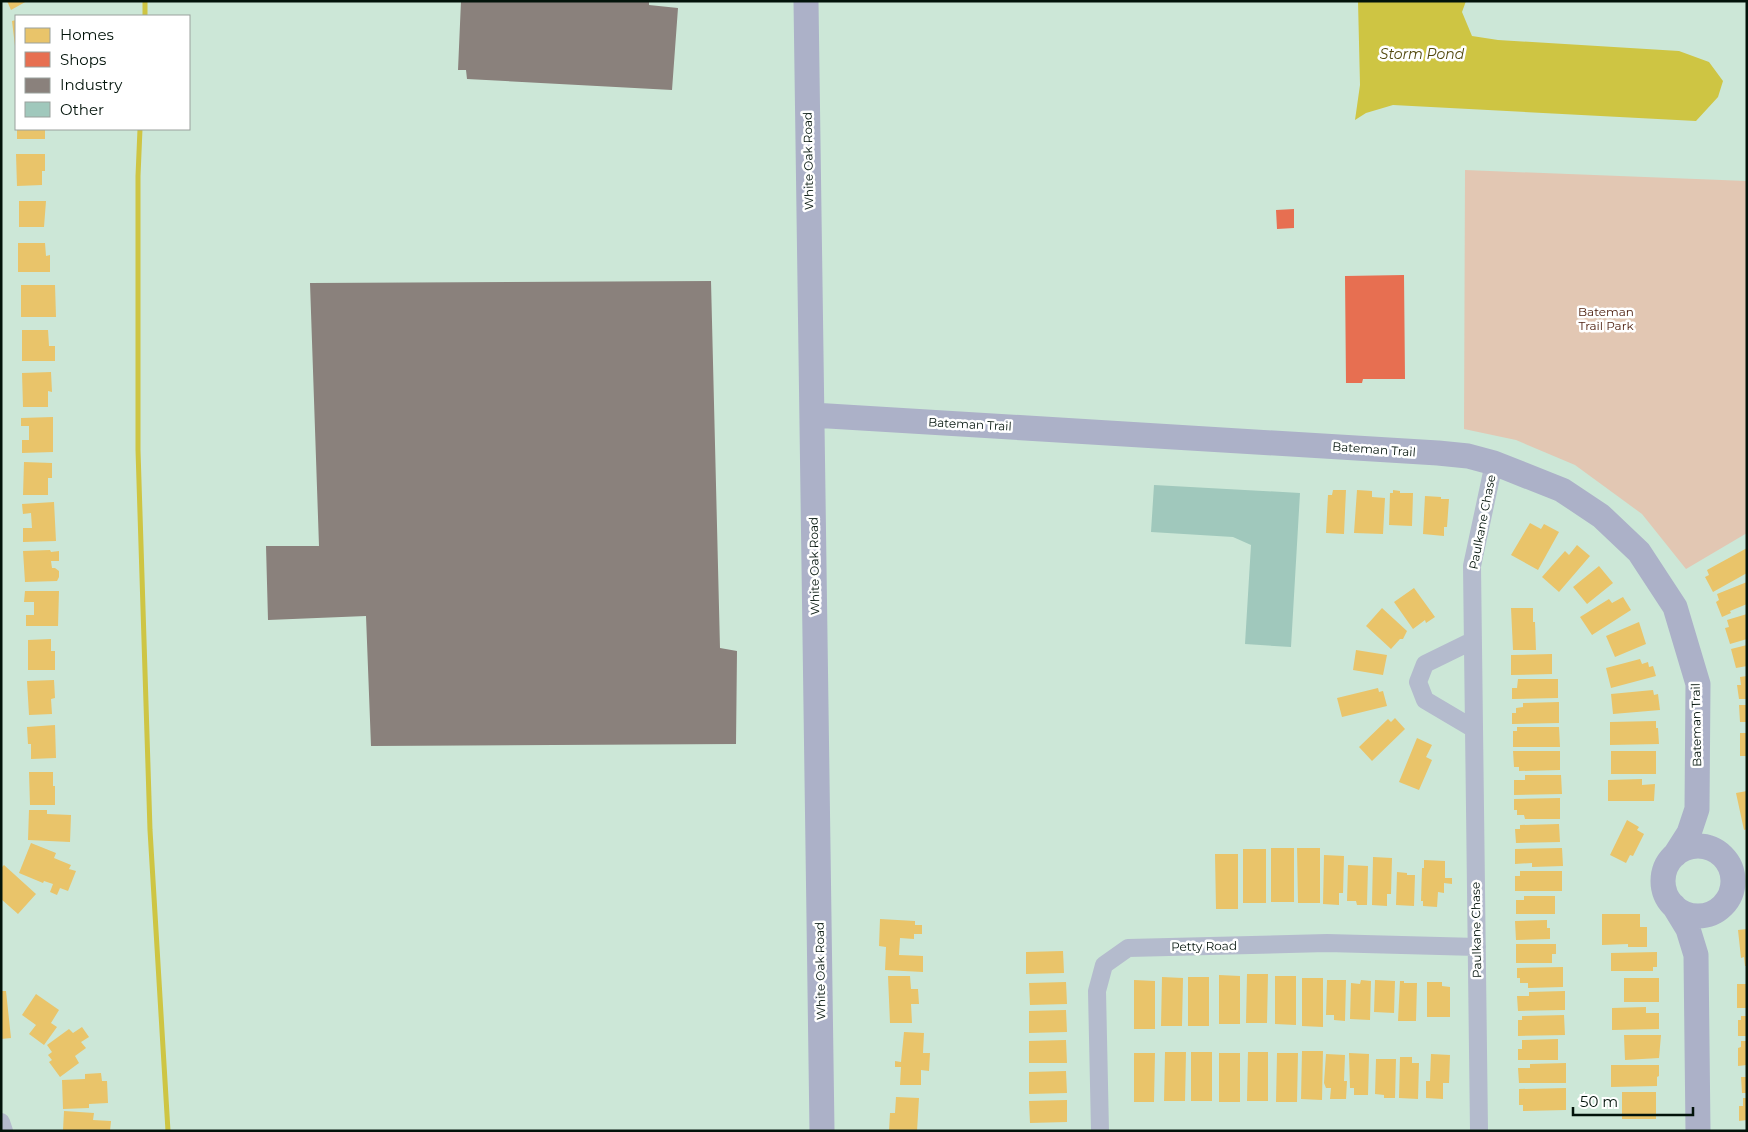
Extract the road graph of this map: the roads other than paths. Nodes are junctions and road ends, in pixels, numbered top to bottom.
1 (806, 1) edge
2 (812, 414) junction
3 (1494, 463) junction
4 (1472, 641) junction
5 (1474, 729) junction
6 (1697, 808) junction
7 (1675, 855) junction
8 (1730, 860) edge
9 (1732, 897) edge
10 (1674, 906) junction
11 (1477, 947) junction
12 (1696, 955) junction
13 (1, 1122) edge
14 (4, 1131) edge
15 (822, 1131) edge
16 (1100, 1131) edge
17 (1479, 1131) edge
18 (1698, 1131) edge

1 - 2 street, White Oak Road
2 - 3 street, Bateman Trail
2 - 15 street, White Oak Road
3 - 4 street, Paulkane Chase
3 - 6 street, Bateman Trail
4 - 5 street, Paulkane Chase
4 - 5 street
5 - 11 street, Paulkane Chase
6 - 7 street, Bateman Trail
6 - 8 street, Bateman Trail
7 - 8 street
7 - 10 street
8 - 9 street
9 - 10 street
9 - 12 street
10 - 12 street
11 - 16 street, Petty Road
11 - 17 street, Paulkane Chase
12 - 18 street
13 - 14 street

